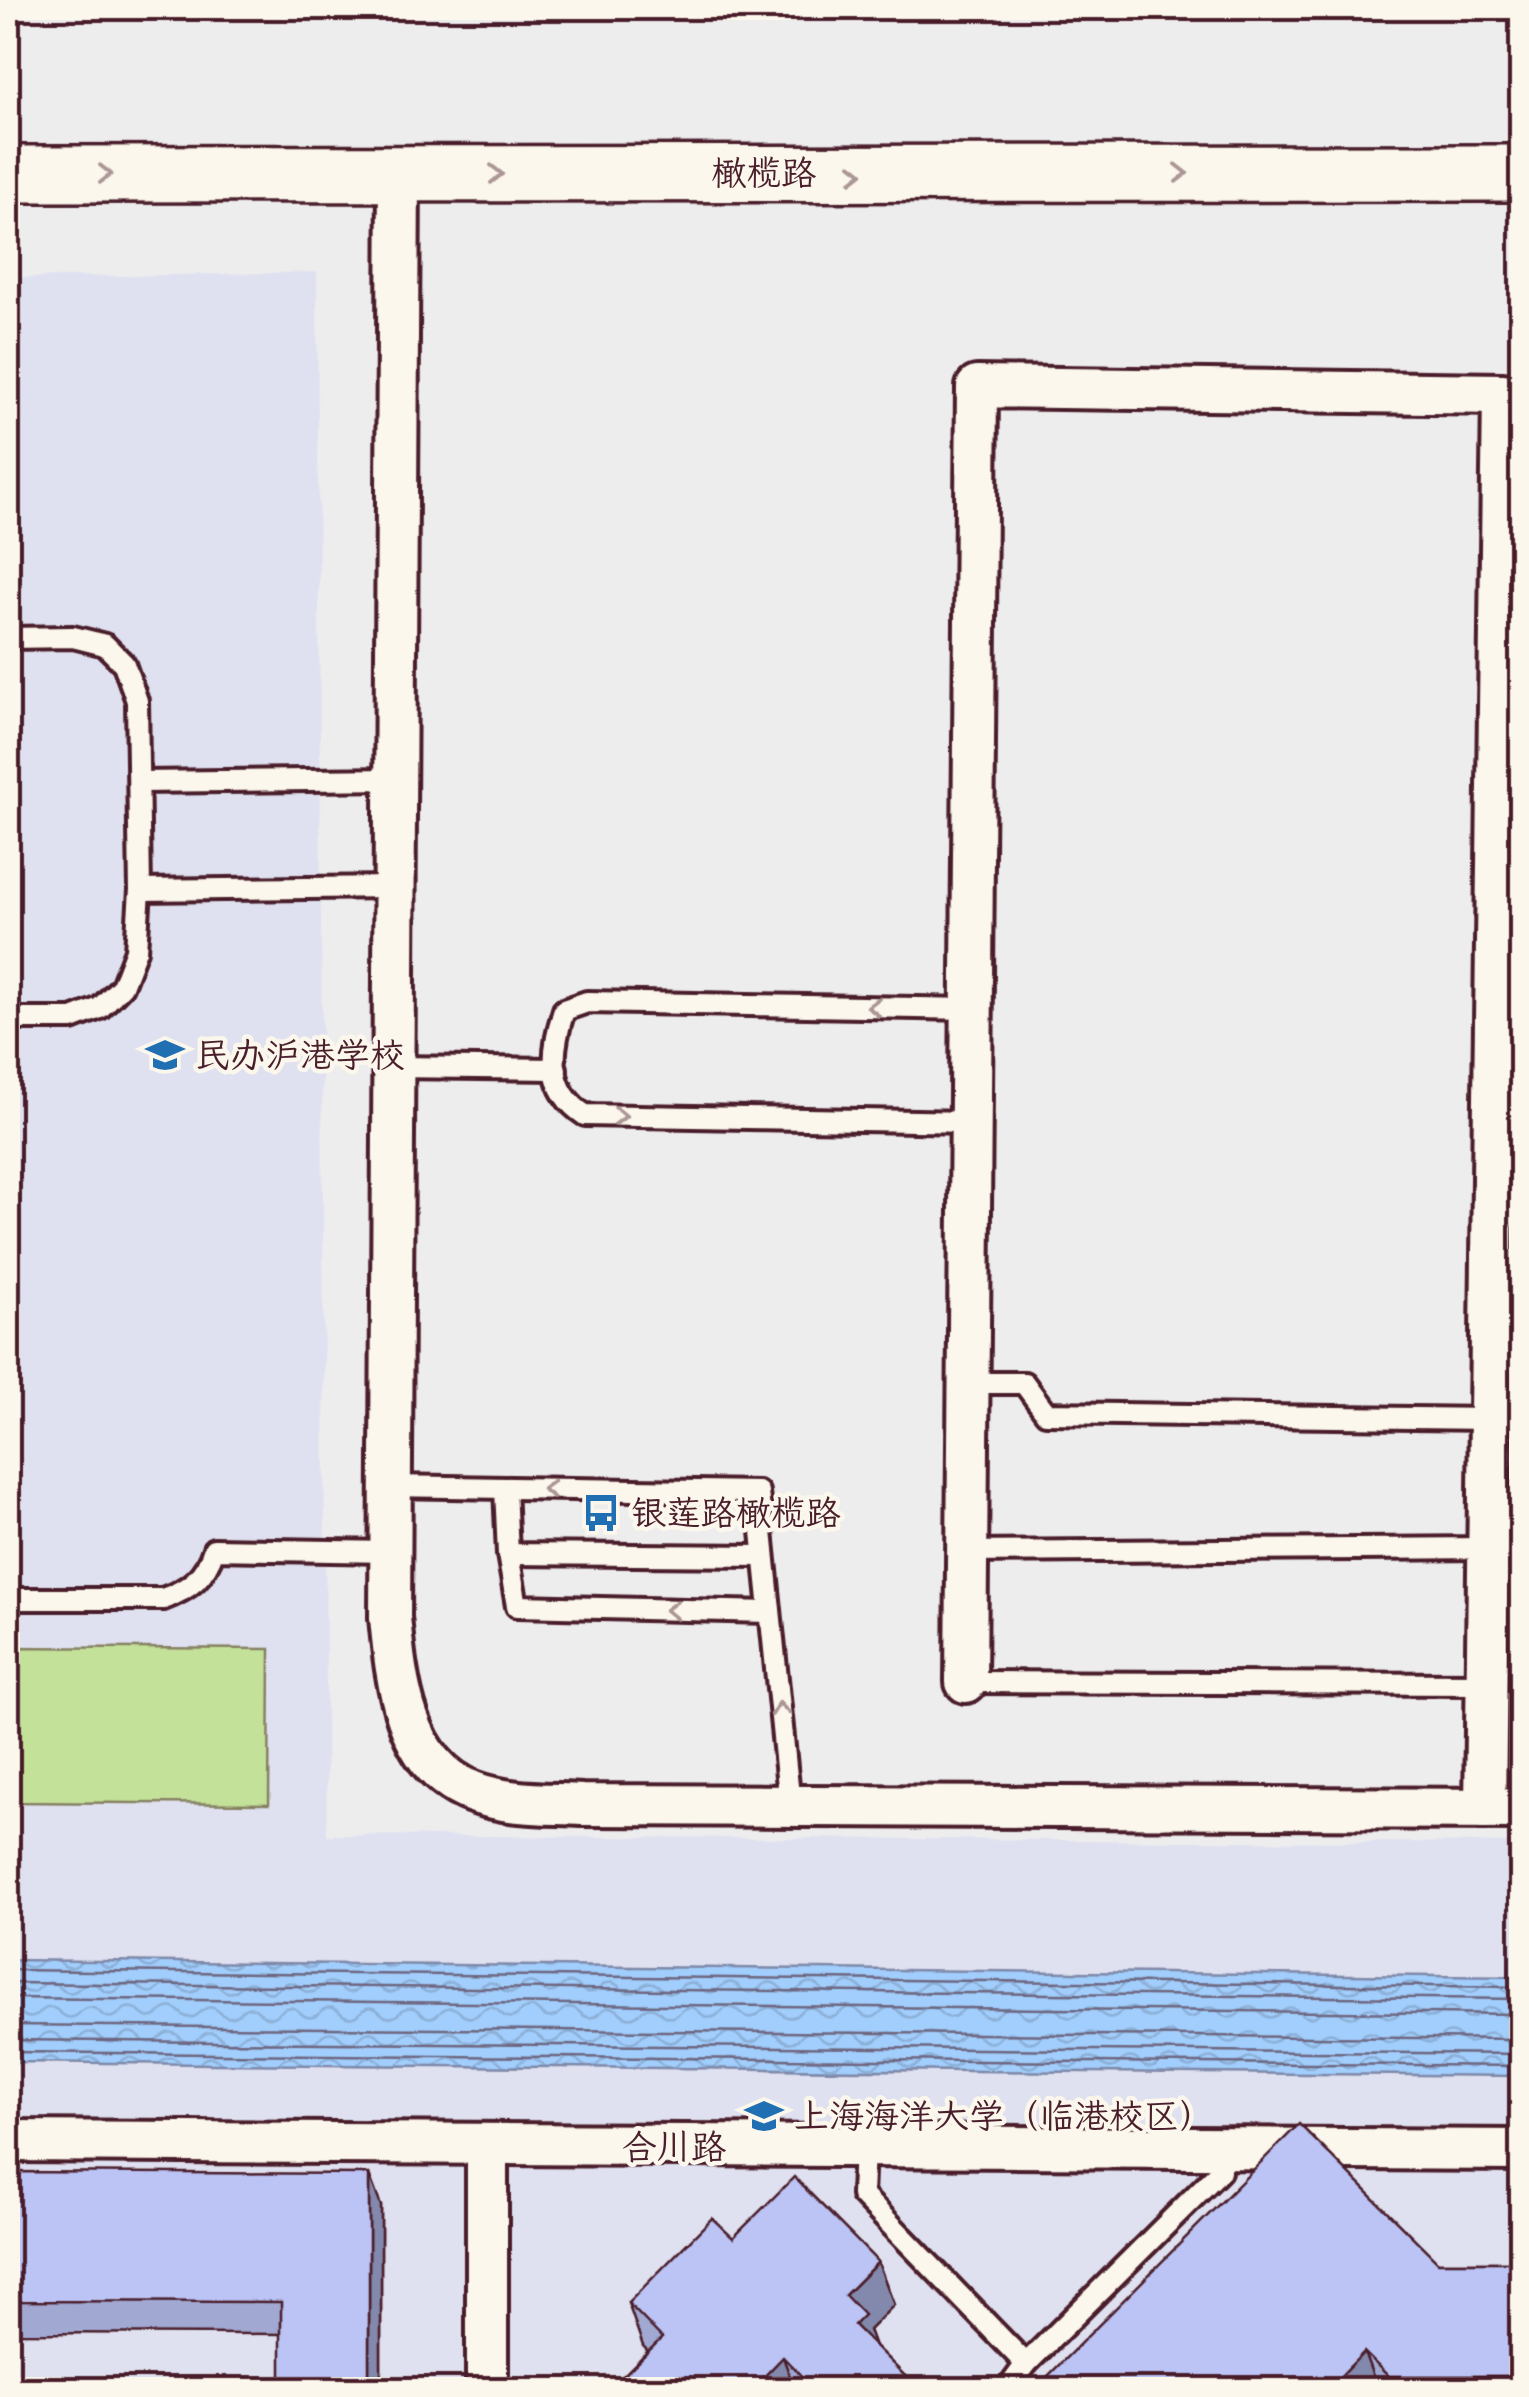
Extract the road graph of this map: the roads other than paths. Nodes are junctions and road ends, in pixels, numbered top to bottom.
1 (1522, 173) edge
2 (8, 174) edge
3 (399, 174) junction
4 (8, 638) edge
5 (394, 779) junction
6 (139, 782) junction
7 (394, 887) junction
8 (140, 890) junction
9 (972, 1009) junction
10 (8, 1019) edge
11 (392, 1067) junction
12 (556, 1069) junction
13 (971, 1122) junction
14 (968, 1383) junction
15 (1490, 1418) junction
16 (390, 1486) junction
17 (505, 1488) junction
18 (1488, 1548) junction
19 (390, 1552) junction
20 (967, 1552) junction
21 (508, 1554) junction
22 (764, 1556) junction
23 (8, 1599) edge
24 (770, 1612) junction
25 (966, 1682) joint
26 (1486, 1684) junction
27 (790, 1806) junction
28 (1503, 1809) edge
29 (8, 2141) edge
30 (487, 2146) junction
31 (864, 2147) junction
32 (1220, 2147) junction
33 (1522, 2150) edge
34 (1026, 2364) junction
35 (487, 2390) edge
36 (1007, 2390) edge

3 -> 1 main road, 橄榄路
2 -> 3 main road, 橄榄路
3 - 5 street
4 - 6 lane
5 - 6 lane
5 - 7 street
6 - 8 lane
7 - 8 lane
7 - 11 street
8 - 10 lane
9 -> 12 lane
9 - 13 street
9 - 15 street
11 - 12 lane
11 - 16 street
12 -> 13 lane
13 - 14 street
14 - 15 lane
14 - 20 street
15 - 18 street
16 - 17 lane
16 - 19 street
17 - 21 lane
22 -> 17 lane
18 - 20 lane
18 - 26 street
19 - 23 lane
19 - 27 street
20 - 25 street
21 - 22 lane
24 -> 21 lane
22 - 24 lane
27 -> 24 lane
25 - 26 lane
26 - 28 street
27 - 28 street
29 - 30 street, 合川路
30 - 31 street, 合川路
30 - 35 street
31 - 32 street, 合川路
31 - 34 lane
32 - 33 street, 合川路
32 - 34 lane
34 - 36 lane

